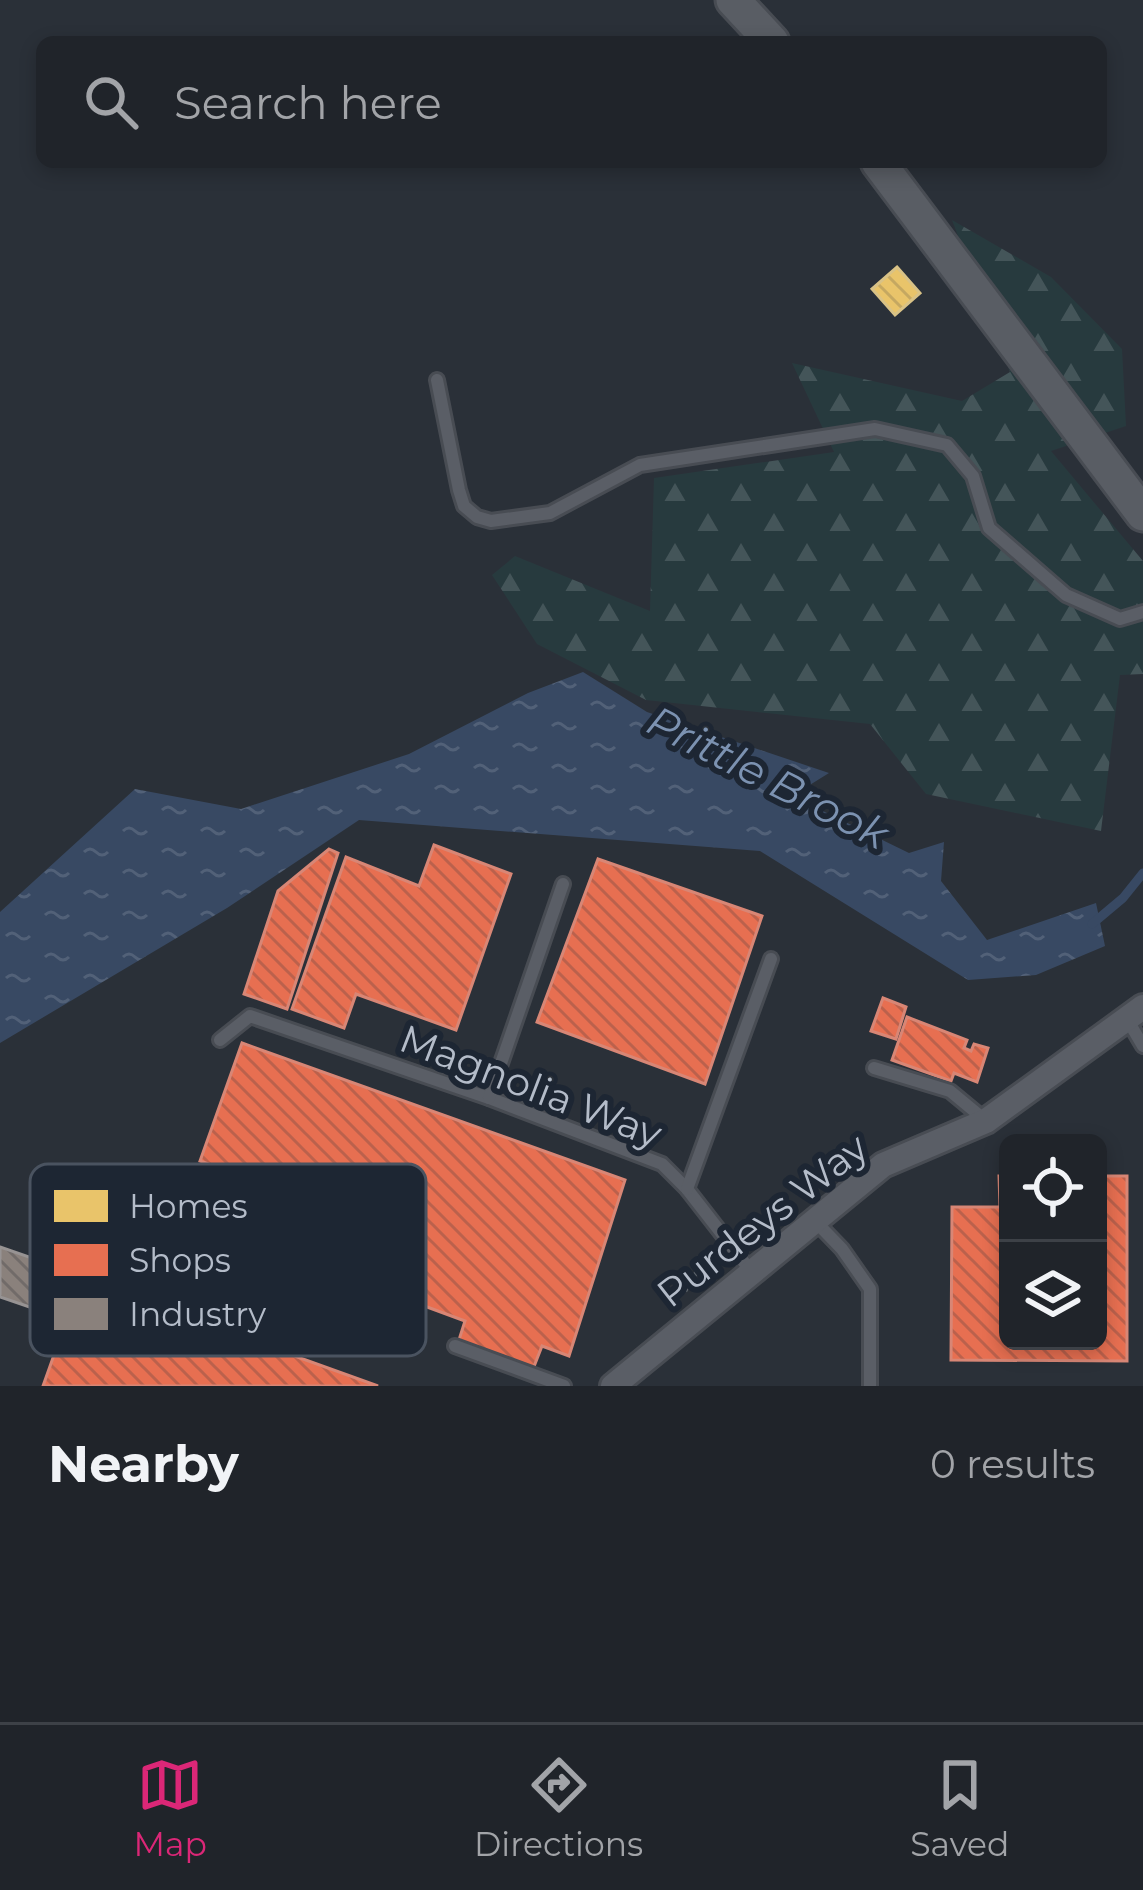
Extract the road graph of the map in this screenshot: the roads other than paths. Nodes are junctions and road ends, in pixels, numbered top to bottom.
1 (733, 0) edge
2 (766, 36) edge
3 (883, 168) edge
4 (437, 380) dead end
5 (1143, 514) edge
6 (1143, 612) edge
7 (563, 884) dead end
8 (771, 959) dead end
9 (1135, 1013) edge
10 (220, 1040) dead end
11 (1143, 1046) edge
12 (874, 1068) dead end
13 (489, 1099) junction
14 (986, 1120) junction
15 (687, 1190) junction
16 (813, 1219) junction
17 (750, 1270) junction
18 (455, 1346) dead end
19 (564, 1386) edge
20 (614, 1386) edge
21 (870, 1386) edge

1 - 2 street
3 - 5 street
4 - 6 lane
7 - 13 lane
8 - 15 lane
9 - 11 lane
9 - 14 street, Purdeys Way
10 - 13 lane, Magnolia Way
12 - 14 lane
13 - 15 lane, Magnolia Way
14 - 16 street, Purdeys Way
15 - 17 lane, Magnolia Way
16 - 17 street, Purdeys Way
16 - 21 lane
17 - 20 street, Purdeys Way
18 - 19 lane

